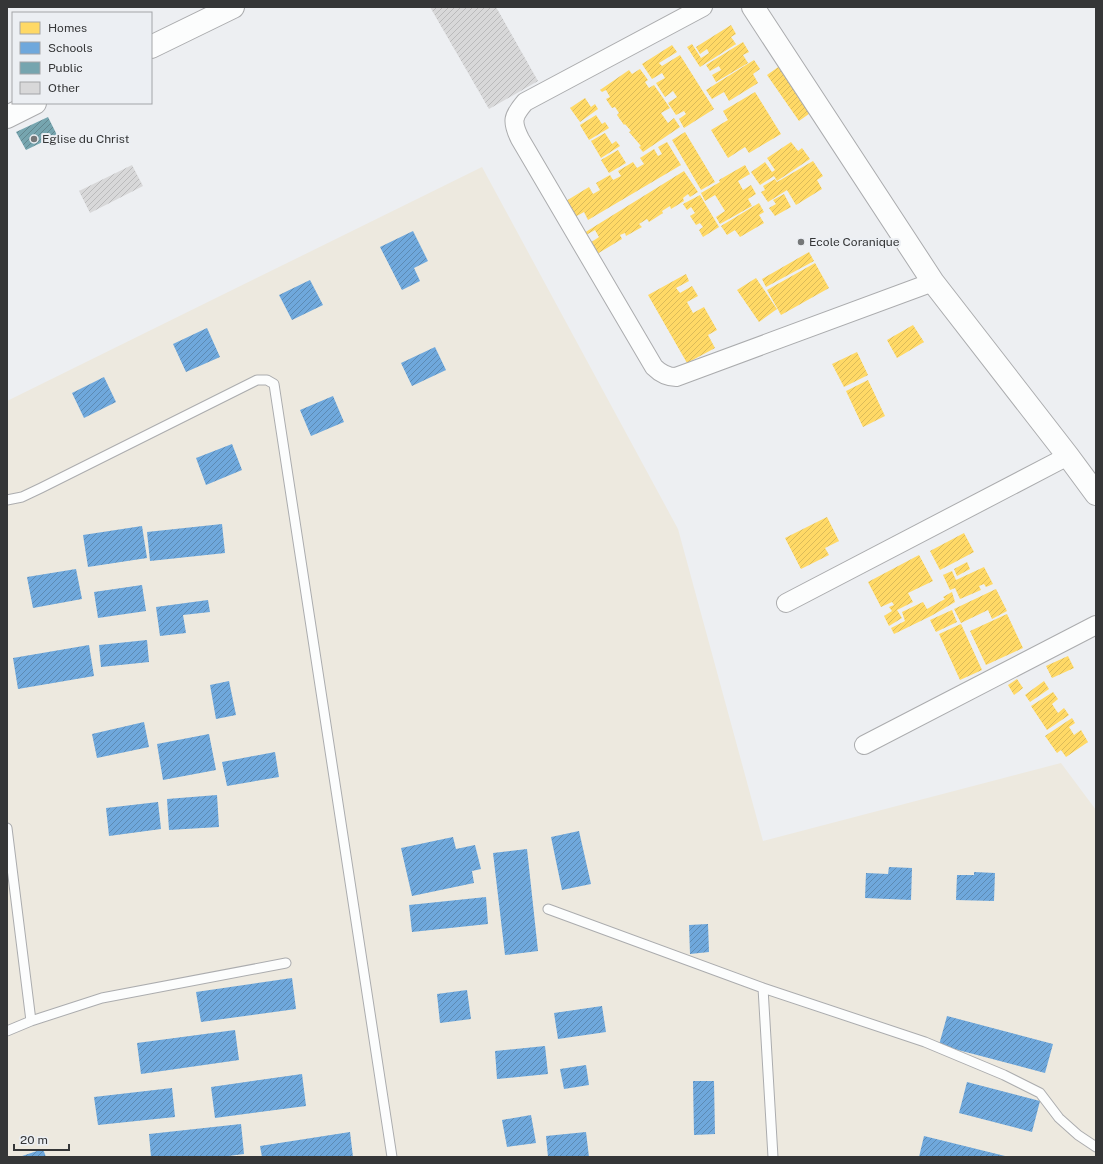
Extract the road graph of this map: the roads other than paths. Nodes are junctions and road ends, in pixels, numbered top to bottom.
1 (233, 7) edge
2 (703, 7) edge
3 (753, 7) edge
4 (152, 47) edge
5 (33, 104) edge
6 (7, 117) edge
7 (934, 282) junction
8 (1068, 456) junction
9 (1096, 494) edge
10 (7, 500) edge
11 (786, 603) dead end
12 (1096, 625) edge
13 (864, 745) dead end
14 (7, 828) edge
15 (548, 909) dead end
16 (286, 963) dead end
17 (763, 988) junction
18 (31, 1020) junction
19 (7, 1031) edge
20 (1096, 1147) edge
21 (392, 1157) edge
22 (773, 1157) edge

1 - 4 street
2 - 7 street
3 - 7 street
5 - 6 street
7 - 8 street
8 - 9 street
8 - 11 street
10 - 21 lane
12 - 13 street
14 - 18 lane
15 - 17 lane
16 - 18 lane
17 - 20 lane
17 - 22 lane
18 - 19 lane

